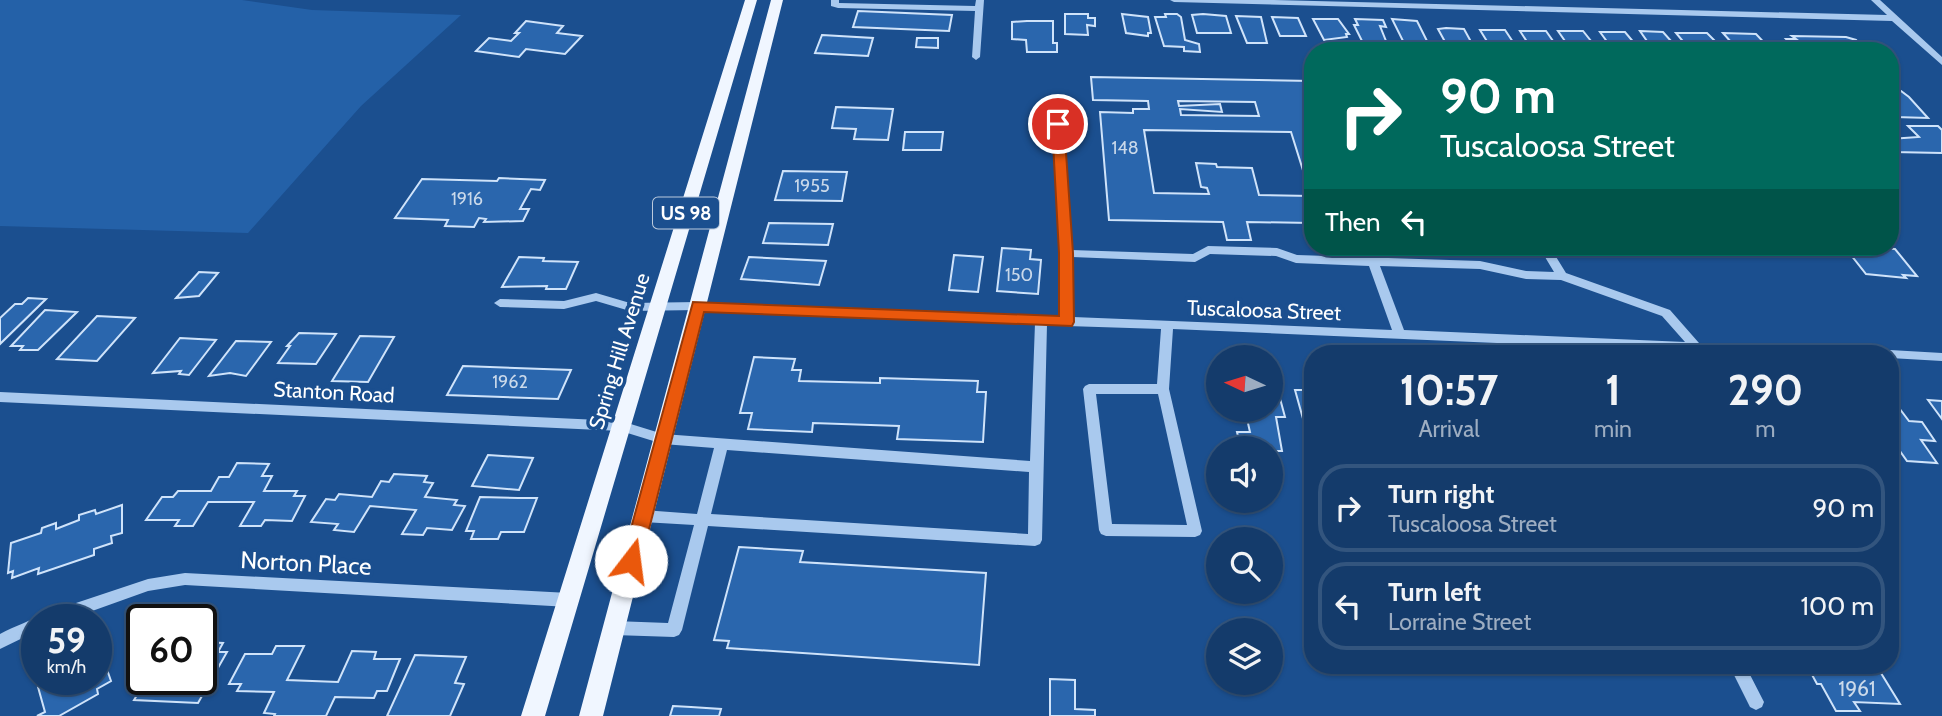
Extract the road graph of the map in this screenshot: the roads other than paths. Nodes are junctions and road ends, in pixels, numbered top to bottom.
1 (751, 0) edge
2 (777, 0) edge
3 (835, 0) edge
4 (1174, 0) edge
5 (1875, 0) edge
6 (907, 4) edge
7 (979, 5) edge
8 (1895, 18) junction
9 (976, 57) dead end
10 (1942, 62) edge
11 (1056, 98) dead end
12 (1066, 253) junction
13 (1550, 256) edge
14 (1373, 262) junction
15 (1562, 276) junction
16 (500, 303) dead end
17 (698, 306) junction
18 (657, 307) junction
19 (1041, 321) junction
20 (1066, 322) junction
21 (1167, 326) junction
22 (1399, 334) junction
23 (1535, 345) edge
24 (1694, 345) edge
25 (1899, 355) edge
26 (1942, 357) edge
27 (1163, 388) junction
28 (0, 397) edge
29 (621, 426) junction
30 (663, 439) junction
31 (722, 444) junction
32 (1036, 467) junction
33 (643, 516) junction
34 (702, 519) junction
35 (569, 600) junction
36 (93, 604) edge
37 (614, 628) junction
38 (21, 631) edge
39 (0, 642) edge
40 (1742, 674) edge
41 (1756, 702) dead end
42 (533, 716) edge
43 (591, 716) edge

1 - 18 main road, Spring Hill Avenue / US 98
2 - 17 main road, US 98
3 - 6 street
4 - 8 street
5 - 8 street
6 - 7 street
7 - 9 street
8 - 10 street
11 - 12 street
12 - 14 street
12 - 20 street
13 - 15 street
14 - 15 street
14 - 22 street
15 - 24 street
16 - 18 street, Tuscaloosa Street
17 - 18 street, Tuscaloosa Street
17 - 19 street, Tuscaloosa Street
17 - 30 main road, US 98
18 - 29 main road, Spring Hill Avenue / US 98
19 - 20 street, Tuscaloosa Street
19 - 32 street
20 - 21 street, Tuscaloosa Street
21 - 22 street, Tuscaloosa Street
21 - 27 street
22 - 23 street, Tuscaloosa Street
25 - 26 street
27 - 27 street
28 - 29 street, Stanton Road
29 - 30 street, Stanton Road
29 - 35 main road, Spring Hill Avenue / US 98
30 - 31 street, Stanton Road
30 - 33 main road, US 98
31 - 32 street, Stanton Road
31 - 34 street
32 - 34 street
33 - 34 street
33 - 37 main road, US 98
34 - 37 street
35 - 36 street, Norton Place
35 - 42 main road, Spring Hill Avenue / US 98
37 - 43 main road, US 98
38 - 39 street
40 - 41 street

